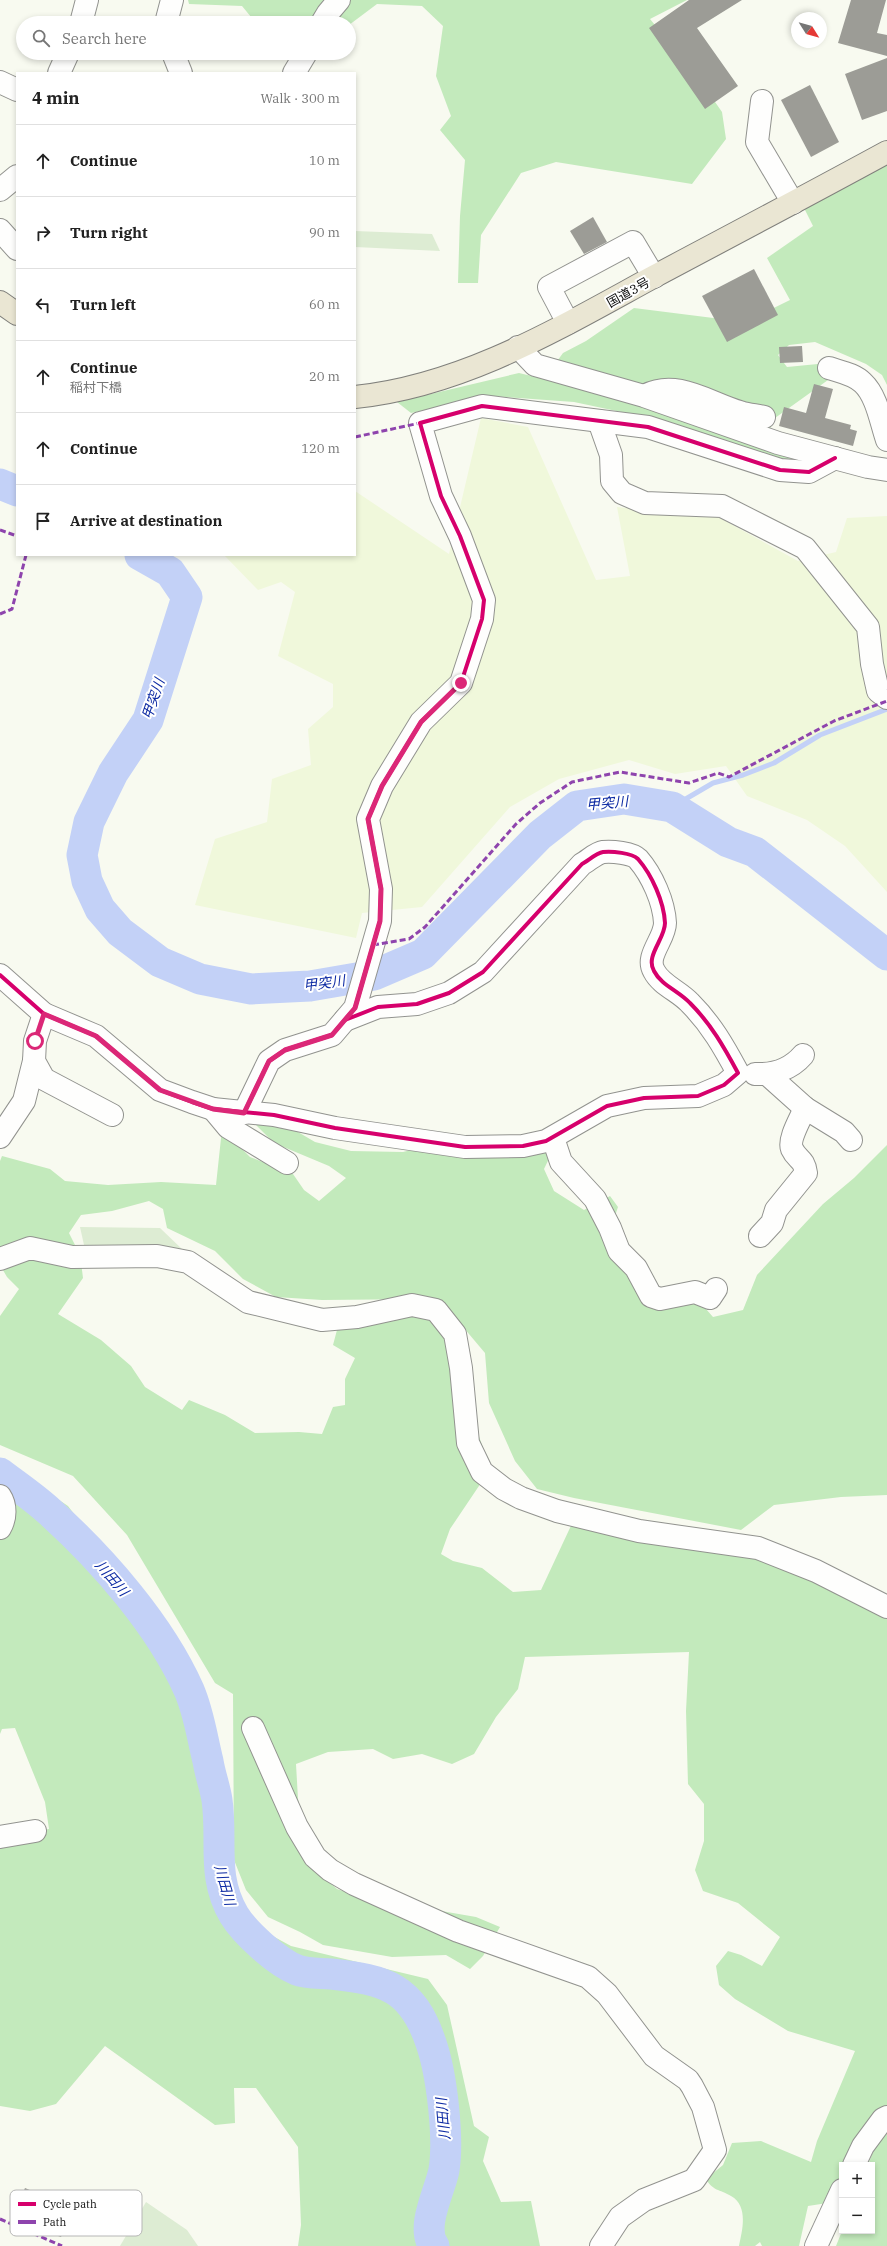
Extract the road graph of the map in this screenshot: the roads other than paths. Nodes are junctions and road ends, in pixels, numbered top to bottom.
1 (87, 0) edge
2 (172, 0) edge
3 (339, 0) edge
4 (83, 16) edge
5 (168, 16) edge
6 (326, 16) edge
7 (65, 60) edge
8 (175, 60) edge
9 (302, 60) edge
10 (59, 72) edge
11 (180, 72) edge
12 (295, 72) edge
13 (0, 82) edge
14 (16, 90) edge
15 (762, 101) dead end
16 (887, 152) edge
17 (16, 177) edge
18 (0, 190) edge
19 (793, 203) junction
20 (0, 230) edge
21 (16, 248) edge
22 (654, 277) junction
23 (0, 302) edge
24 (16, 313) edge
25 (568, 323) junction
26 (518, 347) junction
27 (829, 368) dead end
28 (644, 396) junction
29 (356, 398) edge
30 (764, 417) dead end
31 (599, 421) junction
32 (887, 440) edge
33 (835, 458) junction
34 (887, 470) edge
35 (887, 698) edge
36 (0, 975) edge
37 (44, 1014) junction
38 (350, 1014) junction
39 (803, 1055) dead end
40 (34, 1061) junction
41 (738, 1073) junction
42 (767, 1074) junction
43 (805, 1108) junction
44 (213, 1109) junction
45 (244, 1113) junction
46 (112, 1115) dead end
47 (0, 1137) edge
48 (553, 1138) junction
49 (851, 1140) dead end
50 (287, 1163) dead end
51 (760, 1236) dead end
52 (0, 1259) edge
53 (716, 1289) dead end
54 (0, 1496) edge
55 (0, 1528) edge
56 (887, 1607) edge
57 (253, 1728) dead end
58 (36, 1831) dead end
59 (0, 1837) edge
60 (887, 2117) edge
61 (855, 2162) edge
62 (839, 2196) edge
63 (601, 2246) edge
64 (816, 2246) edge

1 - 4 street
2 - 5 street
3 - 6 street
7 - 10 street
8 - 11 street
9 - 12 street
13 - 14 street
15 - 19 street
16 - 19 highway, 国道3号
17 - 18 street
19 - 22 highway, 国道3号
20 - 21 street
22 - 25 highway, 国道3号
22 - 25 street
23 - 24 highway
25 - 26 highway, 国道3号
26 - 28 street
26 - 29 highway, 国道3号
27 - 32 street
28 - 30 street
28 - 33 street
31 - 33 street
31 - 35 street
31 - 38 street
33 - 34 street
36 - 37 street
37 - 40 street
37 - 44 street
38 - 41 street
38 - 45 street
39 - 42 street
40 - 46 street
40 - 47 street
41 - 42 street
41 - 48 street
42 - 43 street
43 - 49 street
43 - 51 street
44 - 45 street
44 - 50 street
45 - 48 street
48 - 53 street
52 - 56 street
54 - 55 street
57 - 63 street
58 - 59 street
60 - 61 street
62 - 64 street

